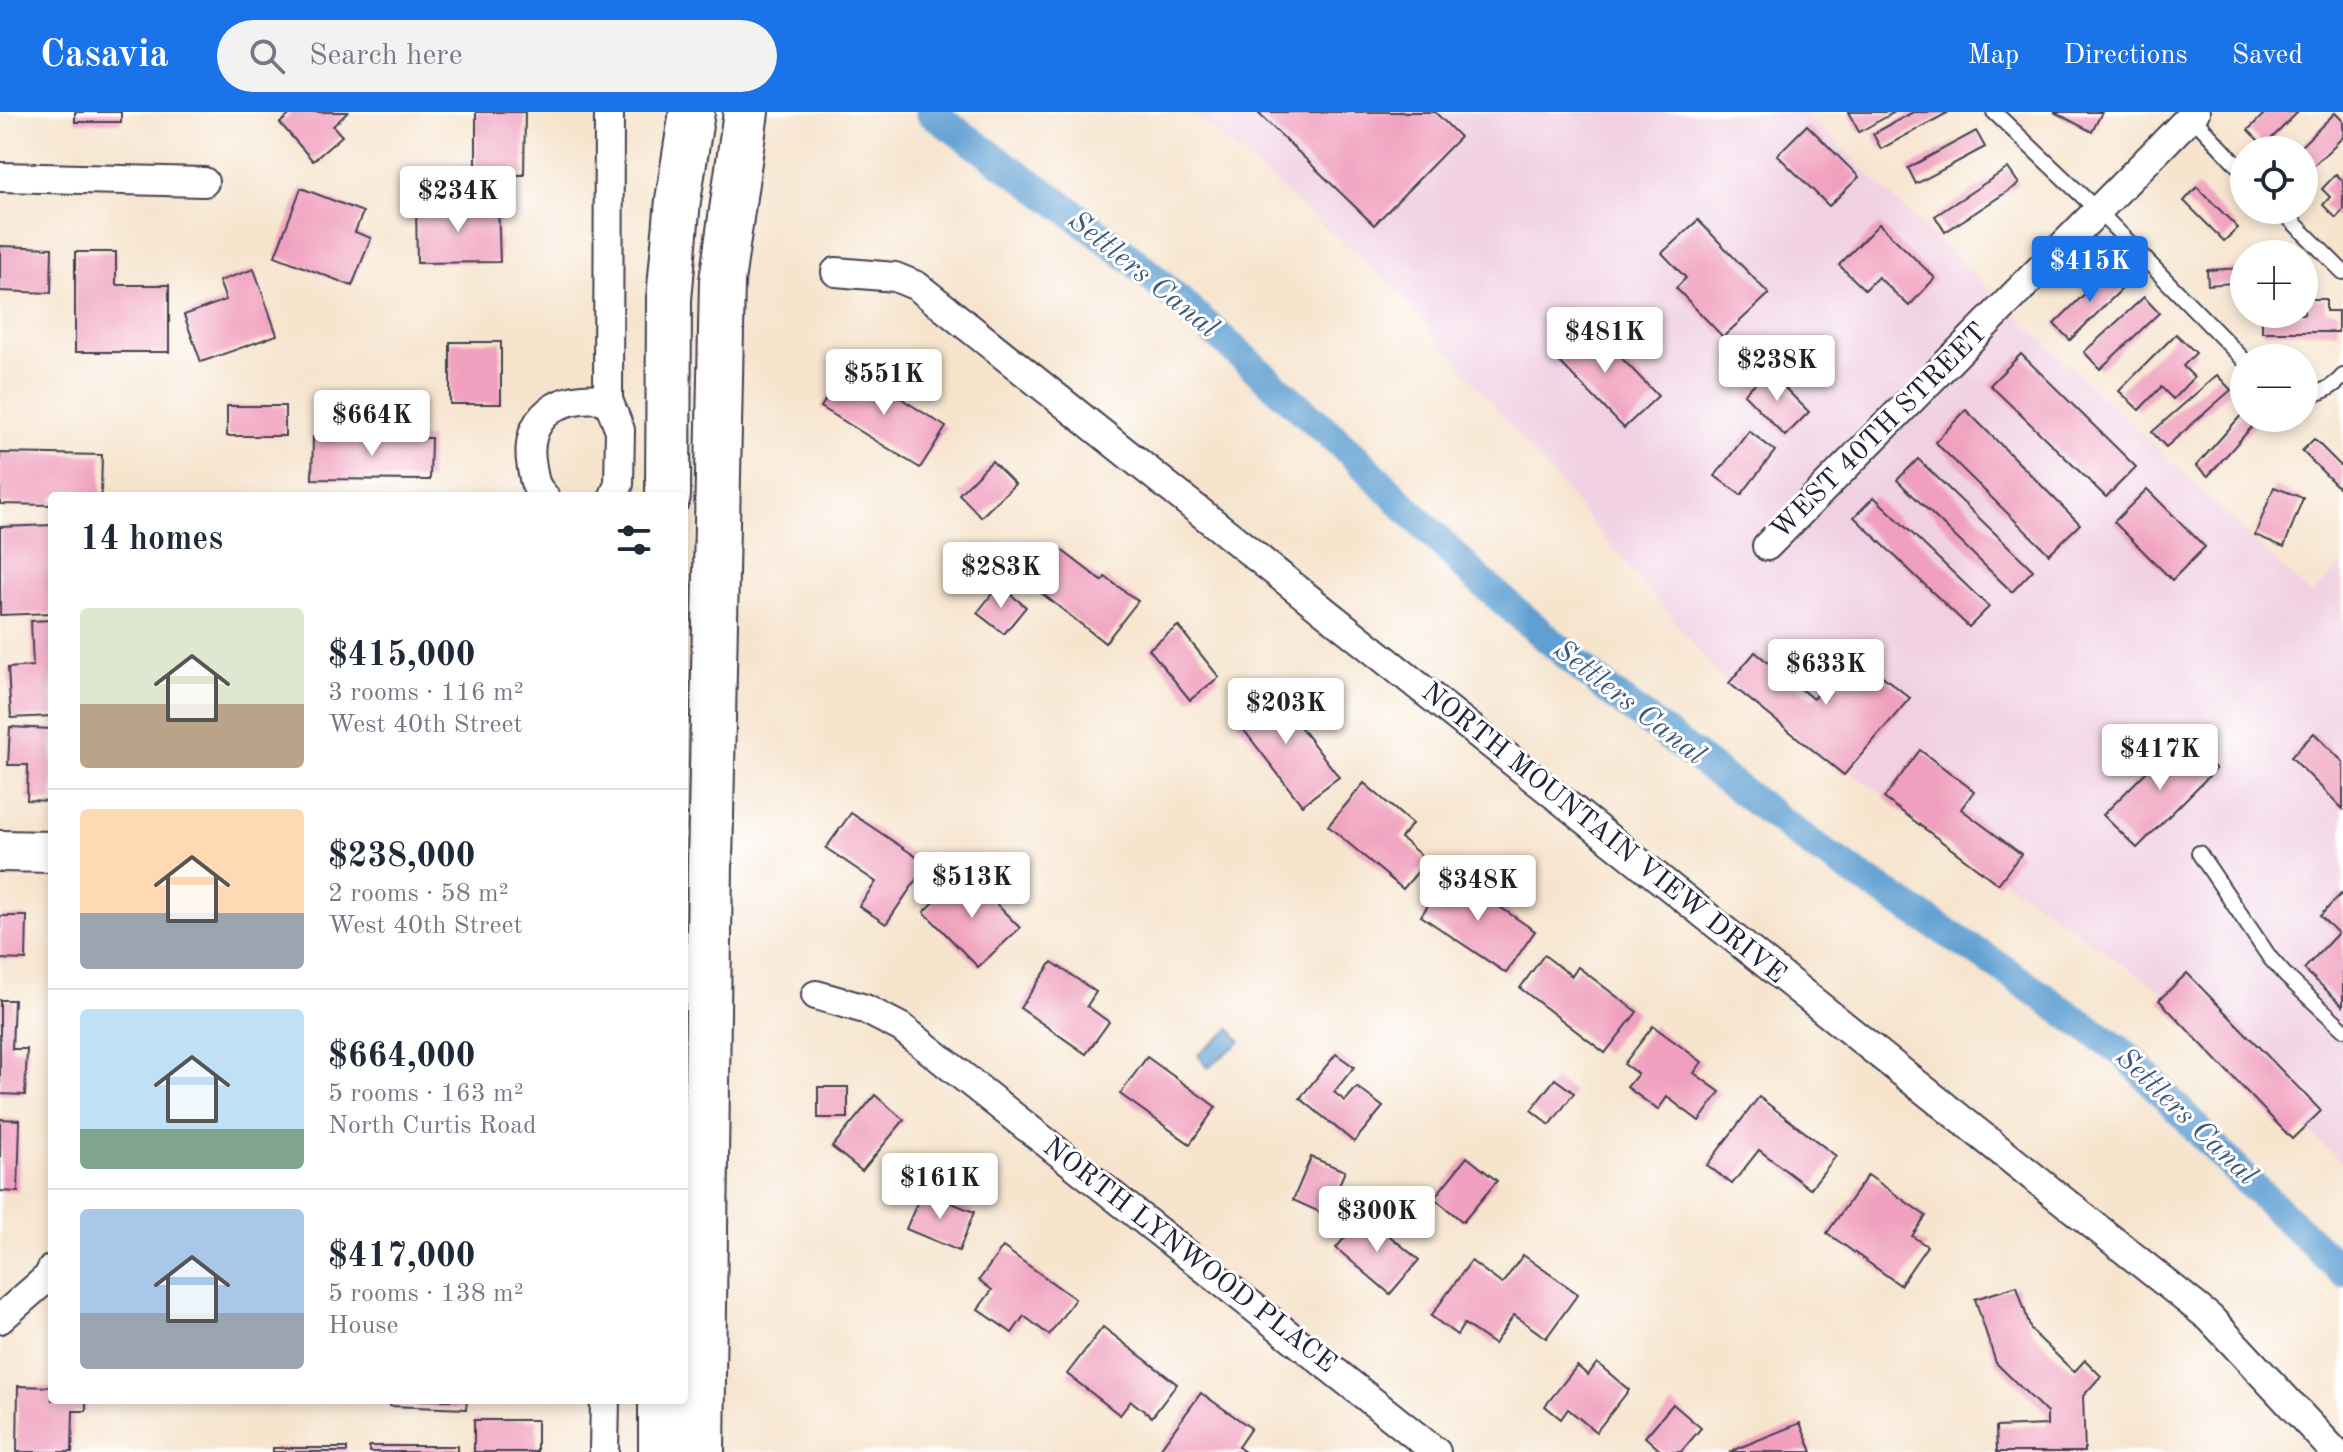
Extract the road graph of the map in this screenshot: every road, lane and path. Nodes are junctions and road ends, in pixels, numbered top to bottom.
1 (609, 112) edge
2 (692, 112) edge
3 (746, 112) edge
4 (1994, 112) edge
5 (2193, 114) edge
6 (2230, 156) edge
7 (0, 177) edge
8 (204, 182) dead end
9 (2098, 211) junction
10 (2295, 224) edge
11 (836, 272) dead end
12 (2343, 272) edge
13 (2230, 346) edge
14 (2343, 376) edge
15 (2318, 392) edge
16 (608, 400) junction
17 (540, 492) edge
18 (616, 492) edge
19 (668, 492) edge
20 (1767, 546) dead end
21 (0, 851) edge
22 (48, 852) edge
23 (2199, 853) dead end
24 (697, 864) edge
25 (816, 995) dead end
26 (2343, 1029) edge
27 (48, 1277) edge
28 (0, 1319) edge
29 (605, 1404) edge
30 (661, 1404) edge
31 (604, 1452) edge
32 (661, 1452) edge
33 (702, 1452) edge
34 (1436, 1452) edge
35 (2335, 1452) edge

1 - 16 street
2 - 19 main road
3 - 24 main road
4 - 9 lane
5 - 6 lane
5 - 9 street, WEST 40TH STREET
7 - 8 street
9 - 13 lane
9 - 20 street, WEST 40TH STREET
10 - 12 lane
11 - 35 street, NORTH MOUNTAIN VIEW DRIVE
14 - 15 lane
16 - 17 street
16 - 18 street
21 - 22 street
23 - 26 lane
24 - 33 main road
25 - 34 street, NORTH LYNWOOD PLACE
27 - 28 street
29 - 31 street
30 - 32 main road

